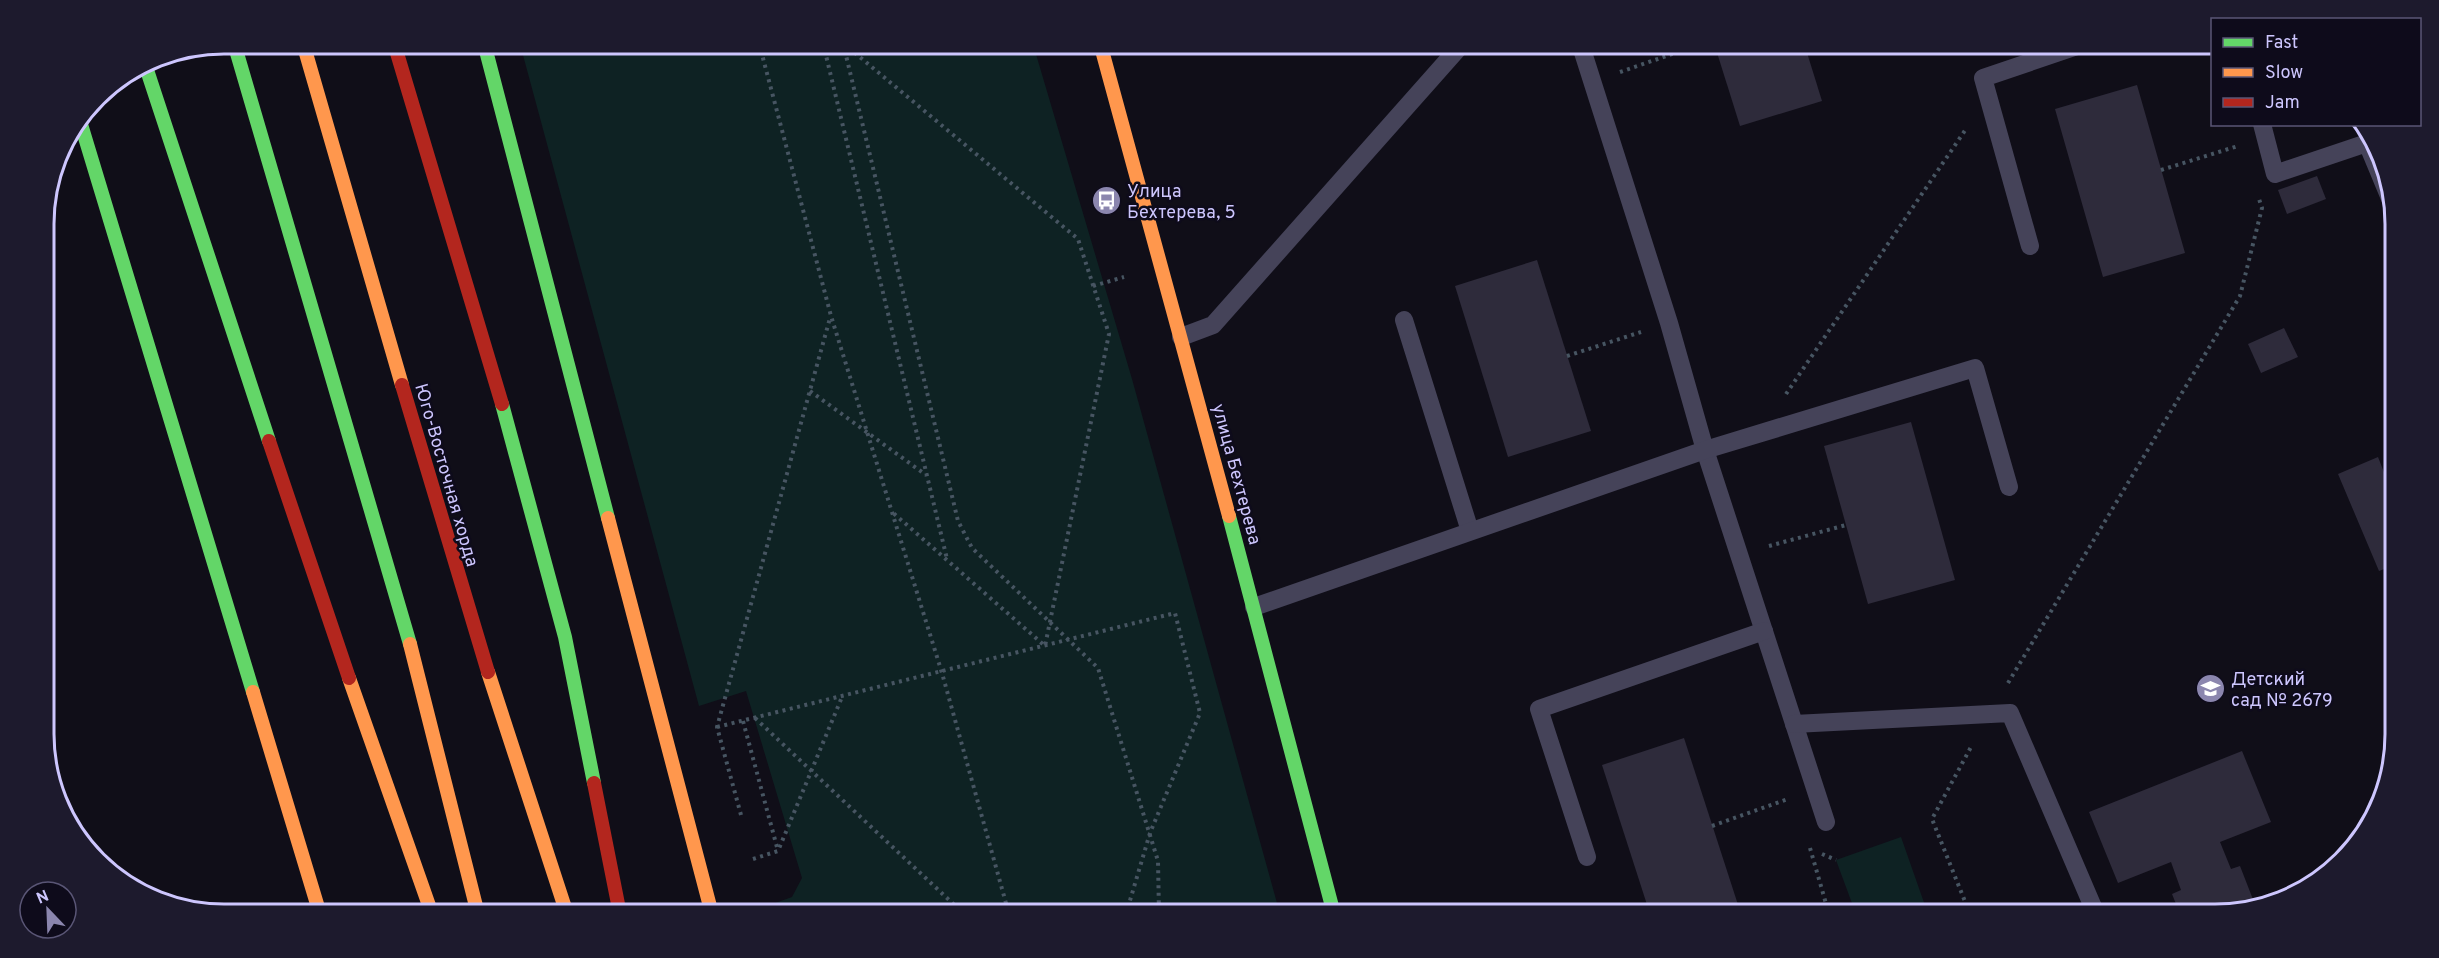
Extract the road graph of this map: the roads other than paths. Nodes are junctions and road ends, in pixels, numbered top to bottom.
1 (237, 54) edge
2 (306, 54) edge
3 (397, 54) edge
4 (487, 54) edge
5 (1103, 54) edge
6 (1454, 54) edge
7 (1583, 54) edge
8 (2056, 54) edge
9 (148, 73) edge
10 (83, 130) edge
11 (2264, 131) edge
12 (2364, 144) edge
13 (2030, 246) dead end
14 (1404, 320) dead end
15 (1180, 337) junction
16 (1705, 450) junction
17 (2009, 487) dead end
18 (1470, 531) junction
19 (1254, 607) junction
20 (1764, 632) junction
21 (1794, 724) junction
22 (1826, 822) dead end
23 (1587, 857) dead end
24 (317, 904) edge
25 (428, 904) edge
26 (476, 904) edge
27 (564, 904) edge
28 (618, 904) edge
29 (709, 904) edge
30 (1331, 904) edge
31 (2092, 904) edge

1 - 26 main road
2 - 27 main road, Юго-Восточная хорда
3 - 28 main road
4 - 29 main road
5 - 15 main road, улица Бехтерева
6 - 15 lane
7 - 16 lane
8 - 13 lane
9 - 25 main road
10 - 24 main road
11 - 12 lane
14 - 18 lane
15 - 19 main road, улица Бехтерева
16 - 17 lane
16 - 18 lane
16 - 20 lane
18 - 19 lane
19 - 30 main road, улица Бехтерева
20 - 21 lane
20 - 23 lane
21 - 22 lane
21 - 31 lane

